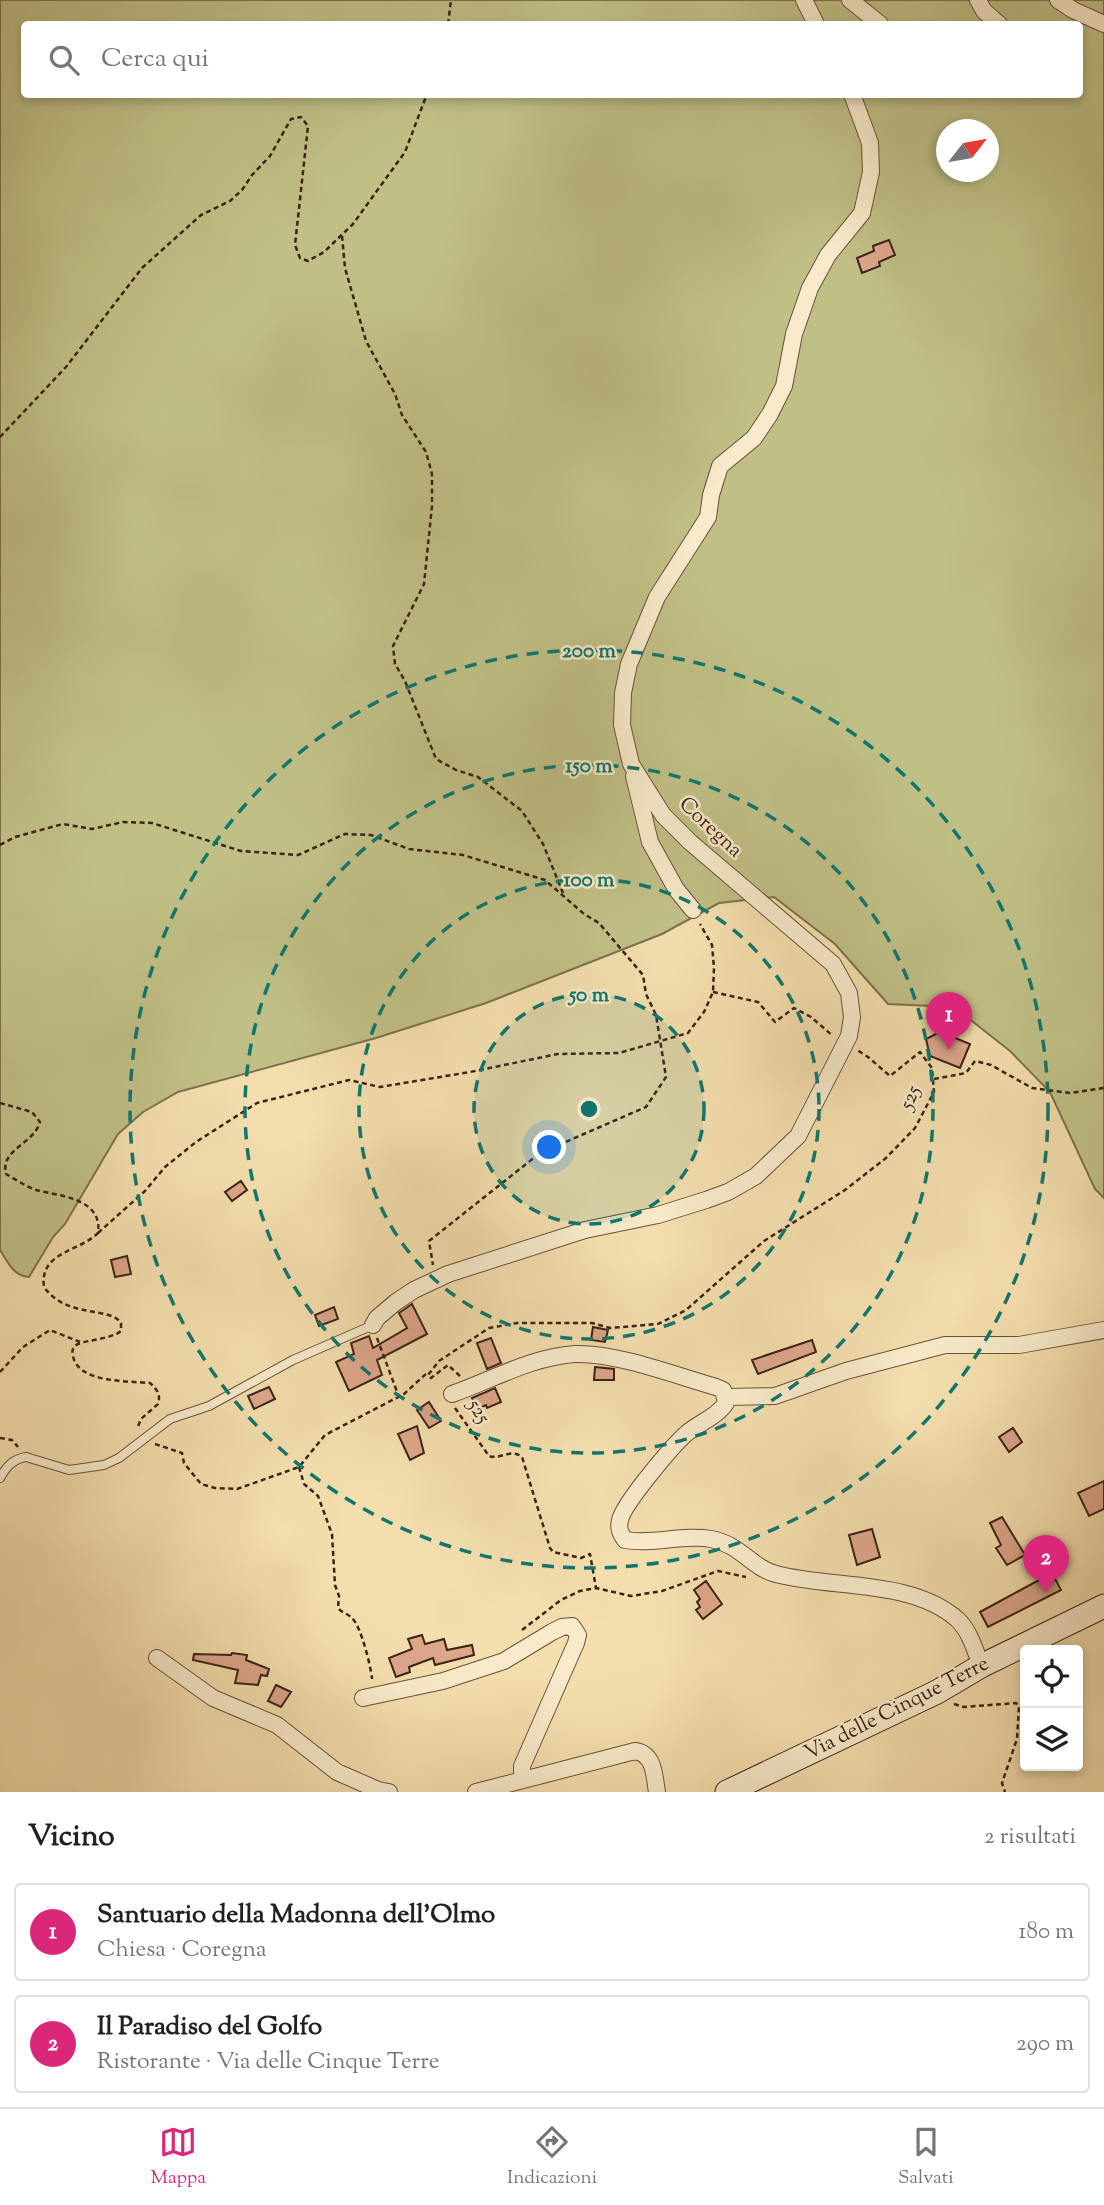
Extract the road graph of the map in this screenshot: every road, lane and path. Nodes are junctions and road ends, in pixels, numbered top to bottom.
1 (451, 0) edge
2 (804, 0) edge
3 (850, 0) edge
4 (978, 0) edge
5 (1058, 0) edge
6 (448, 21) edge
7 (814, 21) edge
8 (876, 21) edge
9 (996, 21) edge
10 (1104, 24) edge
11 (425, 98) edge
12 (853, 98) edge
13 (342, 234) junction
14 (0, 437) edge
15 (631, 764) junction
16 (0, 845) edge
17 (564, 896) junction
18 (693, 910) joint
19 (713, 992) junction
20 (662, 1040) junction
21 (845, 1044) junction
22 (934, 1079) junction
23 (1104, 1088) edge
24 (0, 1103) edge
25 (98, 1233) junction
26 (435, 1280) junction
27 (373, 1325) junction
28 (1104, 1330) edge
29 (80, 1342) junction
30 (0, 1372) edge
31 (428, 1372) junction
32 (452, 1394) junction
33 (399, 1397) junction
34 (726, 1397) junction
35 (0, 1438) edge
36 (140, 1441) junction
37 (26, 1457) junction
38 (299, 1467) junction
39 (0, 1478) edge
40 (755, 1579) dead end
41 (1104, 1606) edge
42 (157, 1658) dead end
43 (981, 1666) junction
44 (937, 1692) junction
45 (366, 1697) joint
46 (527, 1779) junction
47 (389, 1792) edge
48 (476, 1792) edge
49 (657, 1792) edge
50 (727, 1792) edge
51 (1005, 1792) edge

1 - 6 path
2 - 7 street
3 - 8 street
4 - 9 street
5 - 10 street
11 - 13 path
12 - 15 street, Coregna
13 - 14 path
13 - 17 path
15 - 18 street
15 - 21 street, Coregna
16 - 17 path
17 - 20 path
18 - 19 path
19 - 20 path
19 - 21 path
20 - 25 path
20 - 26 path
21 - 22 path
21 - 26 street, Coregna
22 - 23 path
22 - 31 path, 525
24 - 25 path
25 - 29 path
26 - 27 street, Coregna
27 - 33 path
27 - 36 lane
28 - 34 street
29 - 30 path
29 - 36 path
31 - 32 path, 525
31 - 33 path
32 - 34 street
32 - 40 path, 525
33 - 38 path
34 - 43 street
35 - 37 path
36 - 37 lane
36 - 38 path
37 - 39 lane
38 - 45 path
41 - 43 main road, Via delle Cinque Terre
42 - 47 street
43 - 44 main road, Via delle Cinque Terre
44 - 50 main road, Via delle Cinque Terre
44 - 51 path
45 - 46 street
46 - 48 street
46 - 49 street

